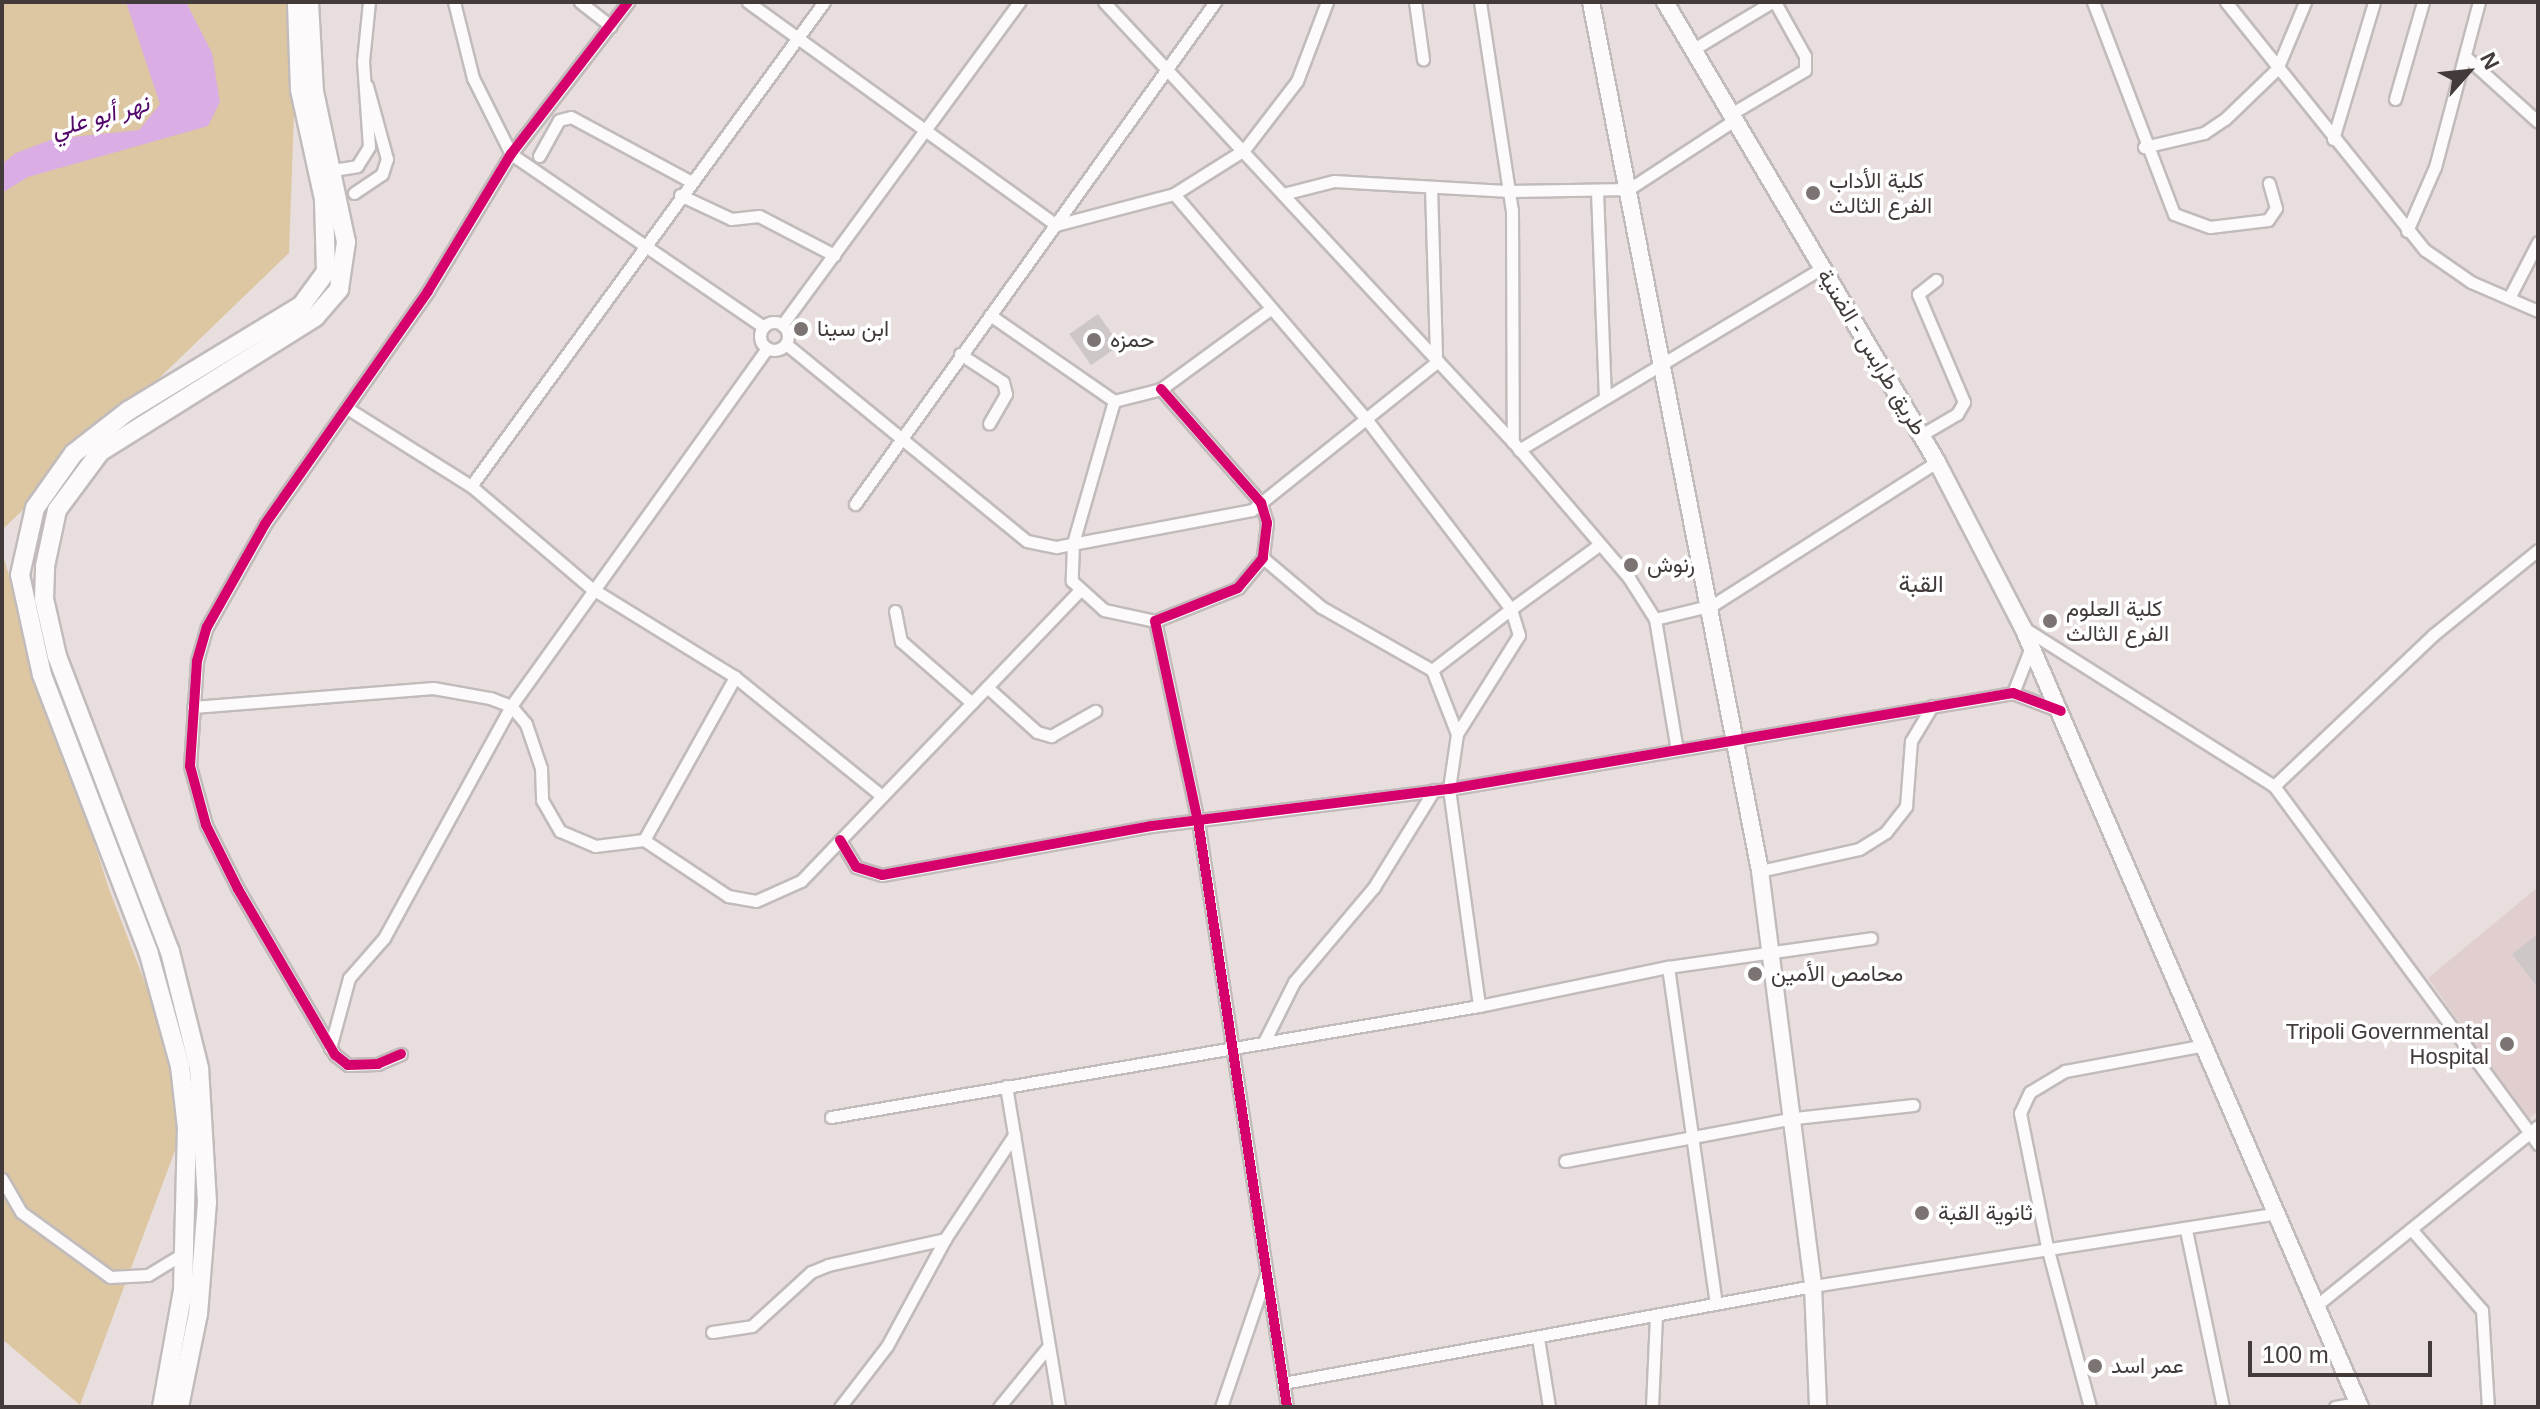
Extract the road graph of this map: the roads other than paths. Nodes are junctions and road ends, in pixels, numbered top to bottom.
1 (297, 2) edge
2 (309, 2) edge
3 (369, 2) edge
4 (454, 2) edge
5 (580, 2) edge
6 (628, 2) edge
7 (748, 2) edge
8 (824, 2) edge
9 (1104, 2) edge
10 (1215, 2) edge
11 (1327, 2) edge
12 (1415, 2) edge
13 (1480, 2) edge
14 (1591, 2) edge
15 (1665, 2) edge
16 (1773, 2) edge
17 (2093, 2) edge
18 (2226, 2) edge
19 (2305, 2) edge
20 (2374, 2) edge
21 (2423, 2) edge
22 (2479, 2) edge
23 (1018, 3) edge
24 (611, 26) junction
25 (798, 38) junction
26 (1692, 50) junction
27 (2465, 56) junction
28 (1423, 59) dead end
29 (2277, 69) junction
30 (1170, 70) junction
31 (364, 78) junction
32 (2395, 99) dead end
33 (1731, 118) junction
34 (2538, 122) edge
35 (925, 129) junction
36 (2333, 139) junction
37 (2144, 147) junction
38 (1244, 150) junction
39 (511, 154) junction
40 (539, 156) dead end
41 (333, 170) junction
42 (690, 181) junction
43 (2269, 183) dead end
44 (1431, 187) junction
45 (1629, 189) junction
46 (1510, 191) junction
47 (1597, 191) junction
48 (354, 193) dead end
49 (1174, 194) junction
50 (1283, 194) junction
51 (680, 195) junction
52 (1056, 225) junction
53 (2407, 231) junction
54 (2538, 242) edge
55 (646, 244) junction
56 (834, 255) junction
57 (1822, 268) junction
58 (1936, 280) dead end
59 (2509, 298) junction
60 (1269, 310) junction
61 (2538, 311) edge
62 (990, 315) junction
63 (782, 325) junction
64 (764, 327) junction
65 (786, 344) junction
66 (767, 348) junction
67 (960, 354) junction
68 (1437, 359) junction
69 (1660, 364) junction
70 (1161, 389) junction
71 (1605, 396) junction
72 (1114, 401) junction
73 (347, 408) junction
74 (1367, 420) junction
75 (989, 423) dead end
76 (1921, 435) junction
77 (898, 436) junction
78 (1516, 446) junction
79 (1937, 462) junction
80 (471, 486) junction
81 (1261, 503) junction
82 (855, 504) dead end
83 (1073, 543) junction
84 (1600, 544) junction
85 (2538, 550) edge
86 (1263, 558) junction
87 (591, 588) junction
88 (1079, 591) junction
89 (1713, 605) junction
90 (1511, 609) junction
91 (895, 611) dead end
92 (1655, 619) junction
93 (1155, 621) junction
94 (2023, 628) junction
95 (2031, 647) junction
96 (1432, 670) junction
97 (735, 677) junction
98 (69, 685) junction
99 (987, 687) junction
100 (49, 693) junction
101 (2013, 693) junction
102 (972, 703) junction
103 (511, 706) junction
104 (1932, 706) junction
105 (193, 707) junction
106 (1095, 711) dead end
107 (2061, 711) junction
108 (1457, 734) junction
109 (1737, 739) junction
110 (1677, 750) junction
111 (2274, 786) junction
112 (1449, 789) junction
113 (1434, 790) junction
114 (882, 796) junction
115 (1198, 821) junction
116 (644, 840) junction
117 (840, 840) junction
118 (1760, 871) junction
119 (147, 887) junction
120 (128, 895) junction
121 (1871, 938) dead end
122 (1772, 951) junction
123 (1668, 967) junction
124 (1479, 1006) junction
125 (1264, 1042) junction
126 (2205, 1045) junction
127 (1233, 1047) junction
128 (330, 1048) junction
129 (401, 1054) dead end
130 (1006, 1086) junction
131 (1913, 1105) dead end
132 (831, 1117) dead end
133 (1795, 1118) junction
134 (2534, 1130) edge
135 (1014, 1135) junction
136 (1690, 1136) junction
137 (2538, 1144) edge
138 (1565, 1161) dead end
139 (2, 1179) edge
140 (2277, 1213) junction
141 (2411, 1229) junction
142 (2186, 1230) junction
143 (945, 1239) junction
144 (2047, 1247) junction
145 (185, 1253) junction
146 (1268, 1271) junction
147 (192, 1283) junction
148 (1813, 1286) junction
149 (1716, 1304) junction
150 (2317, 1305) junction
151 (1656, 1315) junction
152 (712, 1332) dead end
153 (1538, 1338) junction
154 (1048, 1347) junction
155 (1283, 1383) junction
156 (2359, 1405) edge
157 (162, 1407) edge
158 (179, 1407) edge
159 (840, 1407) edge
160 (999, 1407) edge
161 (1059, 1407) edge
162 (1221, 1407) edge
163 (1287, 1407) edge
164 (1549, 1407) edge
165 (1652, 1407) edge
166 (1818, 1407) edge
167 (2090, 1407) edge
168 (2223, 1407) edge
169 (2335, 1407) edge
170 (2488, 1407) edge

1 - 100 main road
2 - 41 main road
3 - 31 street
4 - 39 street
5 - 24 street
6 - 24 street
7 - 25 street
8 - 25 street
9 - 30 street
10 - 30 street
11 - 38 street
12 - 28 street
13 - 46 street
14 - 45 main road
15 - 26 main road, طريق طرابس - الضنية
16 - 26 street
16 - 33 street
17 - 37 street
18 - 29 street
19 - 29 street
20 - 36 street
21 - 32 street
22 - 27 street
23 - 35 street
24 - 39 street
25 - 35 street
25 - 42 street
26 - 33 main road, طريق طرابس - الضنية
27 - 34 street
27 - 53 street
29 - 36 street
29 - 37 street
30 - 38 street
30 - 52 street
31 - 41 street
31 - 48 street
33 - 45 street
33 - 57 main road, طريق طرابس - الضنية
35 - 52 street
35 - 56 street
36 - 53 street
37 - 43 street
38 - 49 street
38 - 50 street
39 - 55 street
39 - 73 street
40 - 42 street
41 - 98 main road
42 - 51 street
44 - 46 street
44 - 50 street
44 - 68 street
45 - 47 street
45 - 69 main road
46 - 47 street
46 - 78 street
47 - 71 street
49 - 52 street
49 - 60 street
50 - 68 street
51 - 55 street
51 - 56 street
52 - 62 street
53 - 59 street
54 - 59 street
55 - 64 street
55 - 80 street
56 - 63 street
57 - 69 street
57 - 76 main road, طريق طرابس - الضنية
58 - 76 street
59 - 61 street
60 - 70 street
60 - 74 street
62 - 67 street
62 - 72 street
63 - 64 street
63 - 65 street
64 - 66 street
65 - 66 street
65 - 77 street
66 - 87 street
67 - 75 street
67 - 77 street
68 - 74 street
68 - 78 street
69 - 71 street
69 - 89 main road
70 - 72 street
70 - 81 street
71 - 78 street
72 - 83 street
73 - 80 street
73 - 105 street
74 - 81 street
74 - 90 street
76 - 79 main road, طريق طرابس - الضنية
77 - 82 street
77 - 83 street
78 - 84 street
79 - 89 street
79 - 94 main road, طريق طرابس - الضنية
80 - 87 street
81 - 83 street
81 - 86 street
83 - 88 street
84 - 90 street
84 - 92 street
85 - 111 street
86 - 93 street
86 - 96 street
87 - 97 street
87 - 103 street
88 - 93 street
88 - 99 street
89 - 92 street
89 - 109 main road
90 - 96 street
90 - 108 street
91 - 102 street
92 - 110 street
93 - 115 street
94 - 95 main road, طريق طرابس - الضنية
94 - 111 street
95 - 101 street
95 - 107 main road, طريق طرابس - الضنية
96 - 108 street
97 - 114 street
97 - 116 street
98 - 100 main road
98 - 119 main road
99 - 102 street
99 - 106 street
100 - 120 main road
101 - 104 street
101 - 107 street
102 - 114 street
103 - 105 street
103 - 116 street
103 - 128 street
104 - 109 street
104 - 118 street
105 - 128 street
107 - 126 main road, طريق طرابس - الضنية
108 - 112 street
109 - 110 street
109 - 118 main road
110 - 112 street
111 - 134 street
112 - 113 street
112 - 124 street
113 - 115 street
113 - 125 street
114 - 117 street
115 - 117 street
115 - 127 street
116 - 117 street
118 - 122 main road
119 - 120 main road
119 - 147 main road
120 - 145 main road
121 - 122 street
122 - 123 street
122 - 133 main road
123 - 124 street
123 - 136 street
124 - 125 street
125 - 127 street
126 - 140 main road, طريق طرابس - الضنية
126 - 144 street
127 - 130 street
127 - 146 street
128 - 129 street
130 - 132 street
130 - 135 street
131 - 133 street
133 - 136 street
133 - 148 main road
134 - 137 street
134 - 141 street
135 - 143 street
135 - 154 street
136 - 138 street
136 - 149 street
139 - 145 street
140 - 142 street
140 - 150 main road, طريق طرابس - الضنية
141 - 150 street
141 - 170 street
142 - 144 street
142 - 168 street
143 - 152 street
143 - 159 street
144 - 148 street
144 - 167 street
145 - 147 main road
146 - 155 street
146 - 162 street
147 - 157 main road
147 - 158 main road
148 - 149 street
148 - 166 main road
149 - 151 street
150 - 156 main road, طريق طرابس - الضنية
151 - 153 street
151 - 165 street
153 - 155 street
153 - 164 street
154 - 160 street
154 - 161 street
155 - 163 street
156 - 169 street

